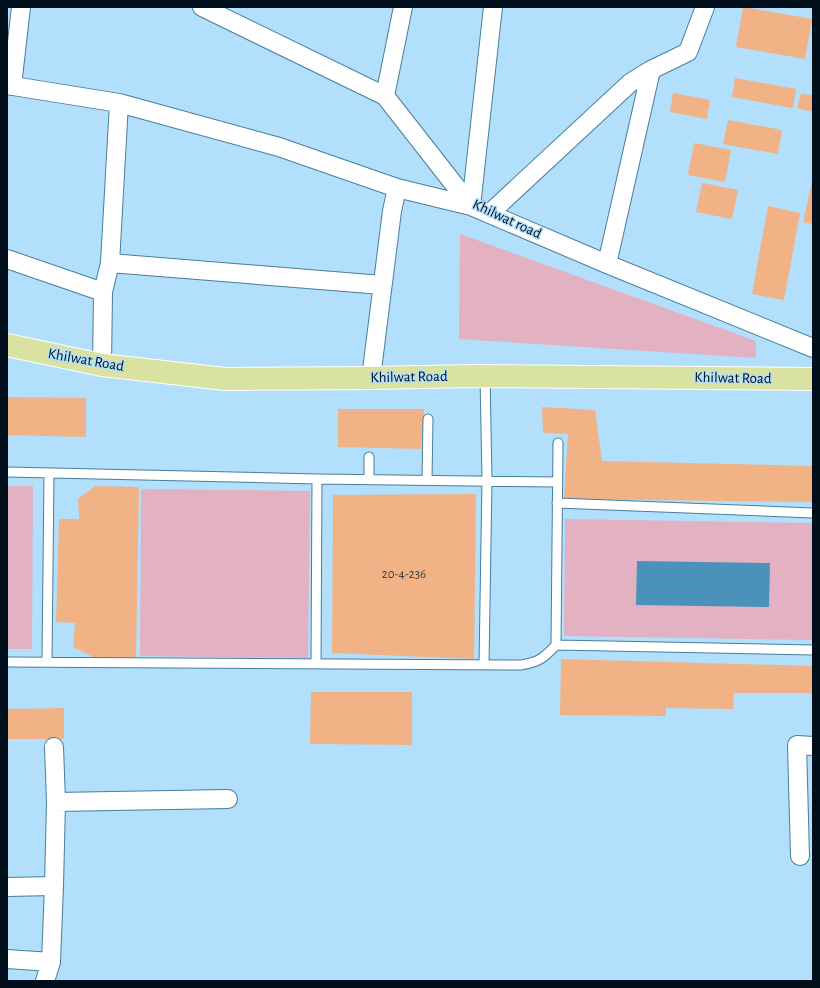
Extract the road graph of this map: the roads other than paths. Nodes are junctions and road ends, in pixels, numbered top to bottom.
1 (21, 7) edge
2 (202, 7) edge
3 (403, 7) edge
4 (493, 7) edge
5 (705, 7) edge
6 (651, 70) junction
7 (9, 85) edge
8 (385, 96) junction
9 (120, 103) junction
10 (397, 188) junction
11 (471, 206) junction
12 (490, 213) junction
13 (7, 259) edge
14 (110, 263) junction
15 (607, 264) junction
16 (382, 285) junction
17 (102, 292) junction
18 (7, 345) edge
19 (813, 348) edge
20 (102, 365) junction
21 (486, 376) junction
22 (371, 378) junction
23 (813, 379) edge
24 (428, 419) dead end
25 (558, 443) dead end
26 (369, 457) dead end
27 (7, 472) edge
28 (49, 473) junction
29 (317, 479) junction
30 (369, 479) junction
31 (427, 480) junction
32 (486, 480) junction
33 (557, 482) junction
34 (557, 503) junction
35 (813, 513) edge
36 (556, 645) junction
37 (813, 650) edge
38 (7, 662) edge
39 (47, 662) junction
40 (316, 664) junction
41 (484, 665) junction
42 (813, 746) edge
43 (54, 747) dead end
44 (228, 799) dead end
45 (56, 802) junction
46 (800, 856) dead end
47 (54, 886) junction
48 (7, 887) edge
49 (7, 959) edge
50 (51, 962) junction
51 (45, 981) edge

1 - 7 street
2 - 8 street, Khilwat road
3 - 8 street
4 - 11 street
5 - 6 street
6 - 12 street
6 - 15 street
7 - 9 street
8 - 11 street, Khilwat road
9 - 10 street
9 - 14 street
10 - 11 street
10 - 16 street
11 - 12 street, Khilwat road
12 - 15 street, Khilwat road
13 - 17 street
14 - 16 street
14 - 17 street
15 - 19 street, Khilwat road
16 - 22 street
17 - 20 street
18 - 20 main road, Khilwat Road
20 - 22 main road, Khilwat Road
21 - 22 main road, Khilwat Road
21 - 23 main road, Khilwat Road
21 - 32 lane
24 - 31 lane
25 - 33 lane
26 - 30 lane
27 - 28 lane
28 - 29 lane
28 - 39 lane
29 - 30 lane
29 - 40 lane
30 - 31 lane
31 - 32 lane
32 - 33 lane
32 - 41 lane
33 - 34 lane
34 - 35 lane
34 - 36 lane
36 - 37 lane
36 - 41 lane
38 - 39 lane
39 - 40 lane
40 - 41 lane
42 - 46 street
43 - 45 street
44 - 45 street
45 - 47 street
47 - 48 street
47 - 50 street
49 - 50 street
50 - 51 street

